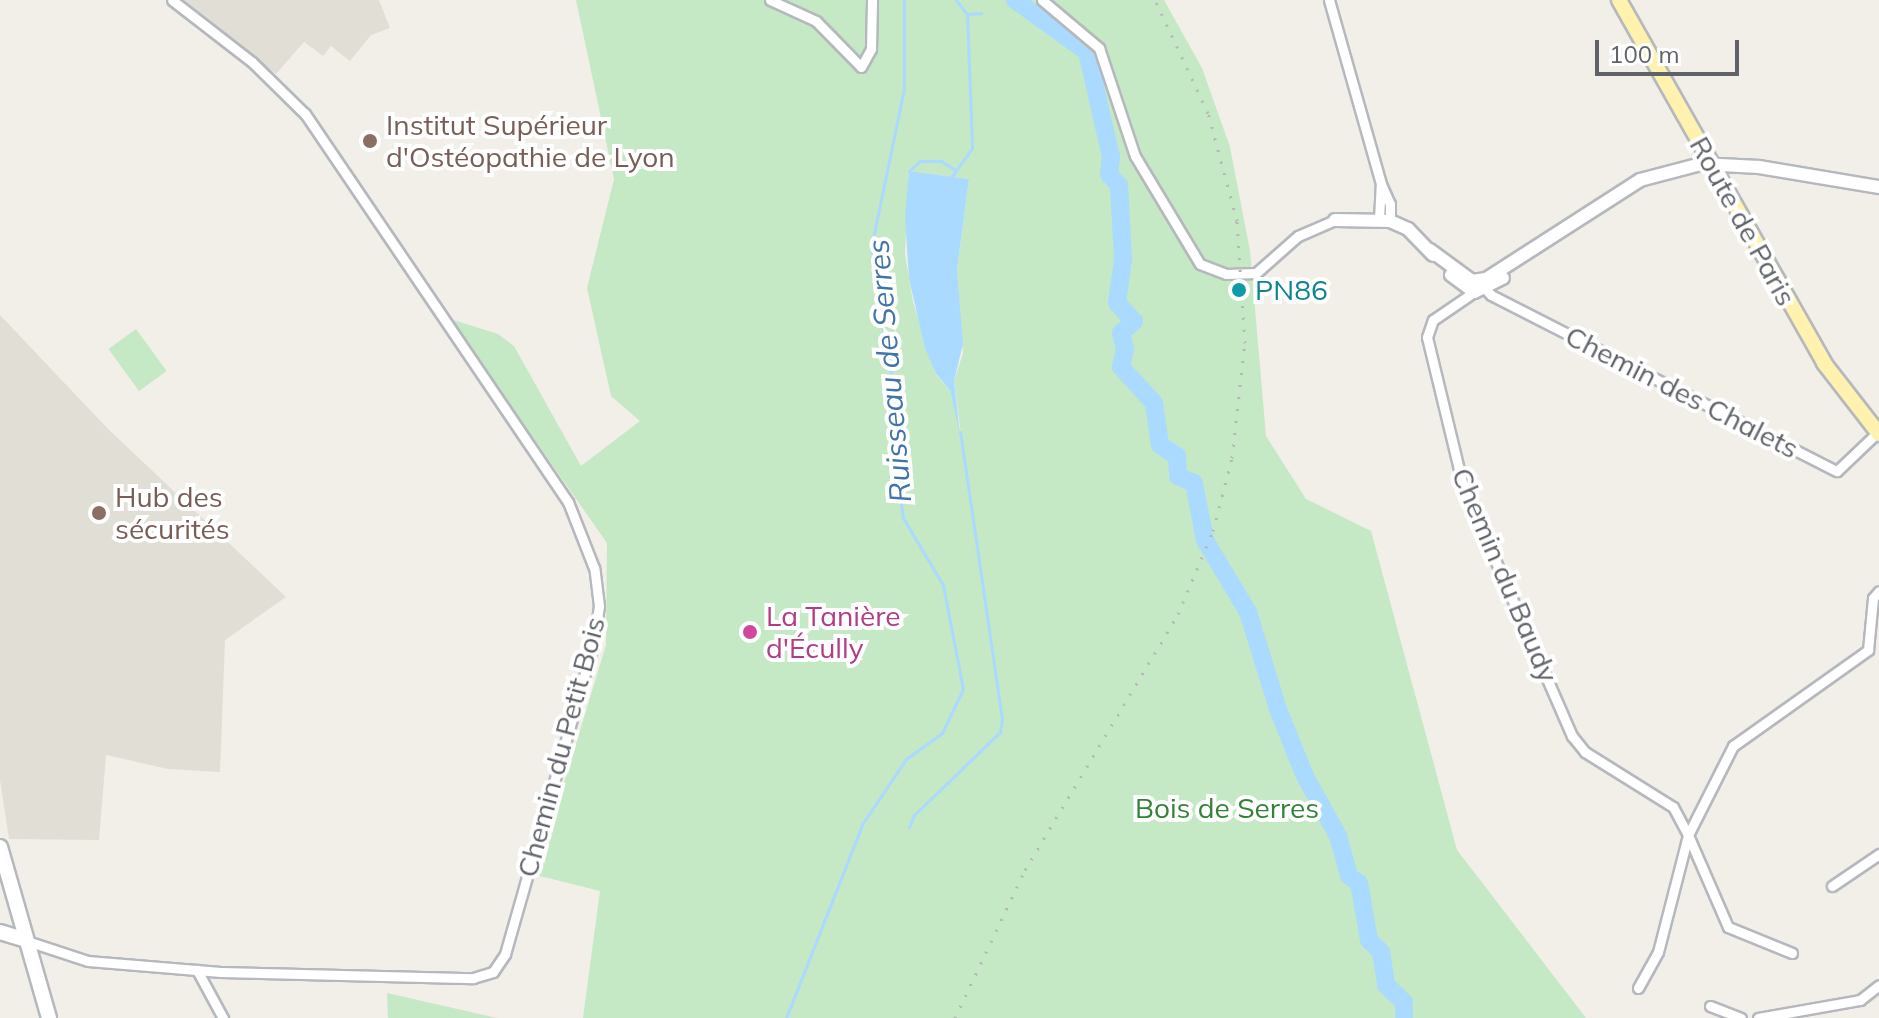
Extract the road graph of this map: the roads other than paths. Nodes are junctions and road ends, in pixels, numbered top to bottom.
1 (172, 0) edge
2 (770, 0) edge
3 (872, 0) edge
4 (1042, 0) edge
5 (1329, 0) edge
6 (1619, 0) edge
7 (1712, 165) junction
8 (1879, 187) edge
9 (1335, 220) joint
10 (1384, 220) junction
11 (1480, 287) junction
12 (1878, 432) edge
13 (1879, 591) edge
14 (1688, 835) junction
15 (0, 847) edge
16 (1879, 854) edge
17 (1832, 886) dead end
18 (0, 932) edge
19 (26, 940) junction
20 (1792, 953) dead end
21 (197, 970) junction
22 (1879, 985) edge
23 (1638, 988) dead end
24 (1710, 1006) dead end
25 (50, 1018) edge
26 (223, 1018) edge
27 (1741, 1018) edge
28 (1758, 1018) edge

1 - 21 street, Chemin du Petit Bois
2 - 3 street
4 - 9 street
5 - 10 street
6 - 7 main road, Route de Paris
7 - 8 street
7 - 11 street
7 - 12 main road, Route de Paris
9 - 10 street
10 - 11 street
11 - 12 street, Chemin des Chalets
11 - 14 street, Chemin du Baudy
13 - 14 street
14 - 20 street, Chemin du Baudy
14 - 23 street
15 - 19 main road
16 - 17 street
18 - 19 main road
19 - 21 street, Chemin du Petit Bois
19 - 25 main road
21 - 26 street
22 - 28 street
24 - 27 street

